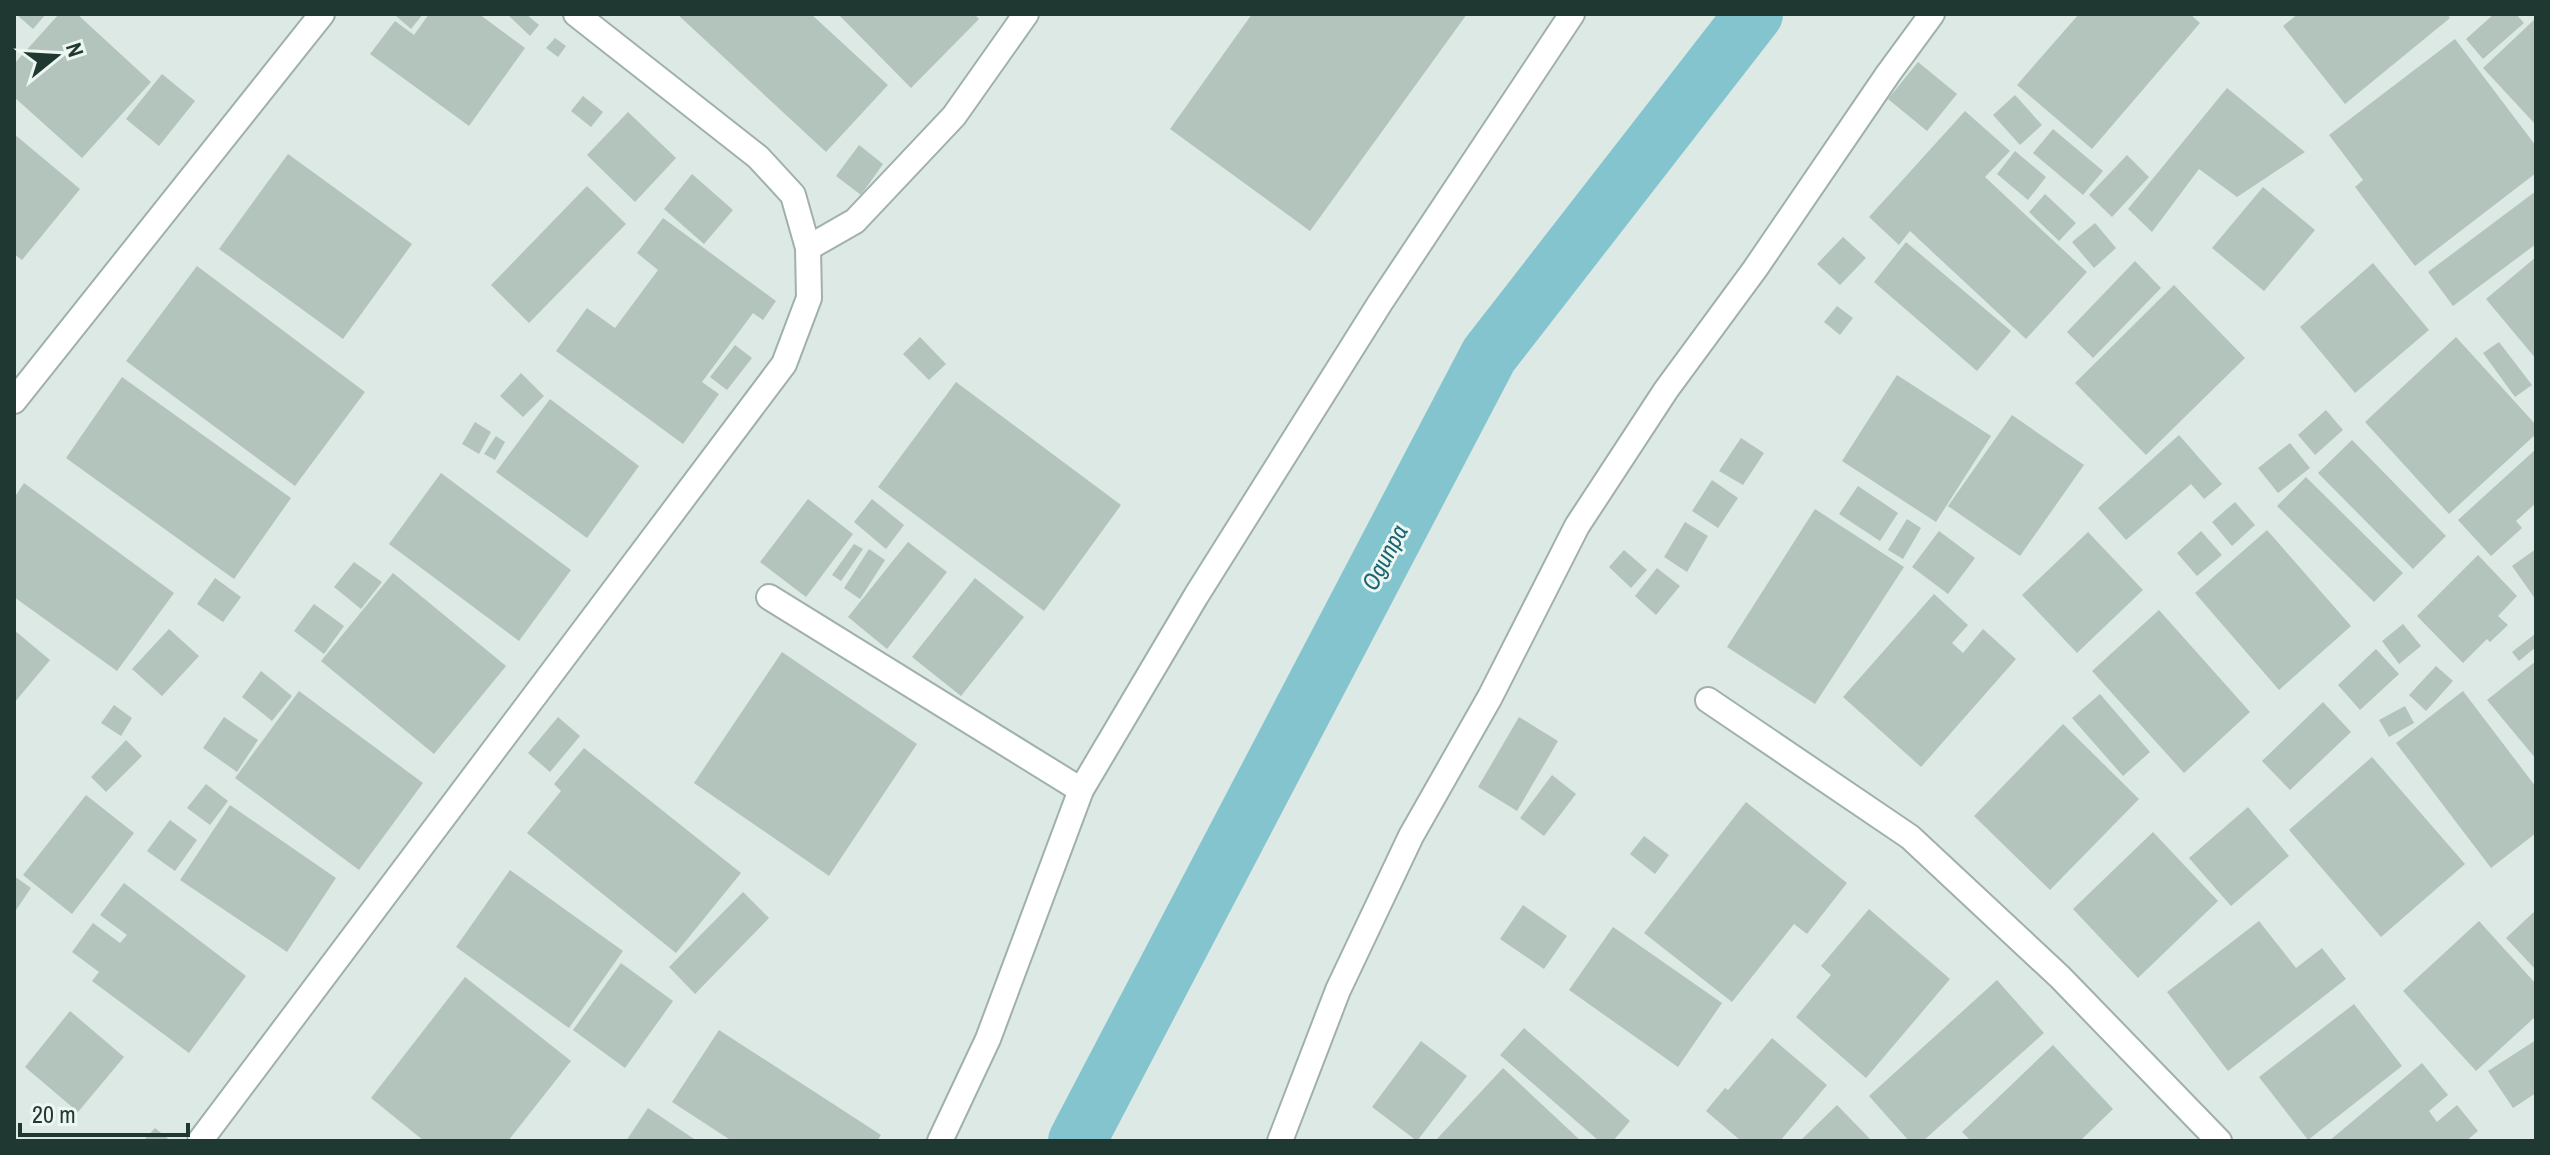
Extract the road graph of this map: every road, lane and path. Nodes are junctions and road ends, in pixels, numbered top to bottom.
1 (322, 14) edge
2 (576, 14) edge
3 (1026, 14) edge
4 (1572, 14) edge
5 (1932, 14) edge
6 (808, 248) junction
7 (14, 401) edge
8 (769, 597) dead end
9 (1708, 700) dead end
10 (1081, 790) junction
11 (200, 1141) edge
12 (940, 1141) edge
13 (1280, 1141) edge
14 (2219, 1141) edge

1 - 7 street
2 - 6 street
3 - 6 street
4 - 10 street
5 - 13 street
6 - 11 street
8 - 10 street
9 - 14 street
10 - 12 street

